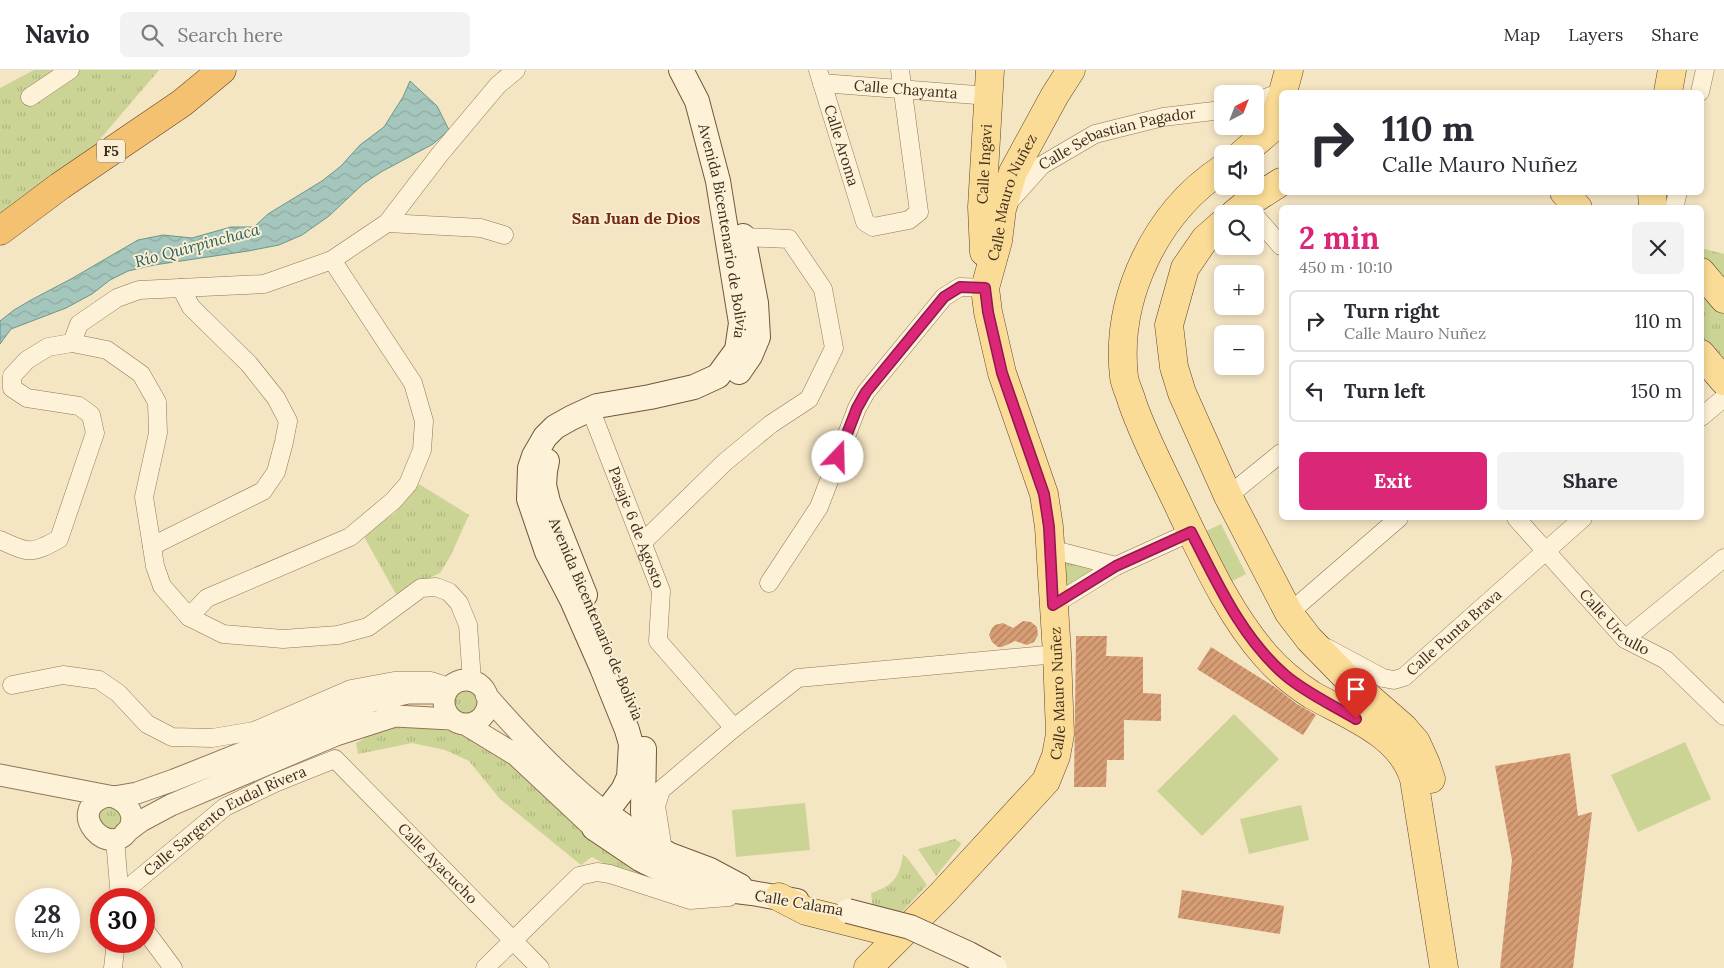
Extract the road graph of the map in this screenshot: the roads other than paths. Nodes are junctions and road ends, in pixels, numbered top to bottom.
1 (70, 70) edge
2 (222, 70) edge
3 (516, 70) edge
4 (681, 70) edge
5 (701, 70) edge
6 (900, 70) edge
7 (1072, 70) edge
8 (1672, 70) edge
9 (1705, 70) edge
10 (820, 77) edge
11 (989, 83) edge
12 (903, 90) junction
13 (1279, 90) edge
14 (1668, 90) edge
15 (1700, 90) edge
16 (30, 97) dead end
17 (1264, 98) edge
18 (1279, 103) edge
19 (1214, 111) edge
20 (1252, 145) edge
21 (1214, 174) edge
22 (1279, 184) edge
23 (1255, 205) edge
24 (1002, 209) junction
25 (387, 223) junction
26 (1264, 229) edge
27 (0, 231) edge
28 (1214, 231) edge
29 (504, 235) dead end
30 (744, 237) junction
31 (1279, 244) edge
32 (332, 260) junction
33 (181, 288) junction
34 (985, 288) junction
35 (72, 342) junction
36 (1704, 357) edge
37 (12, 376) junction
38 (1724, 380) edge
39 (0, 395) edge
40 (1724, 398) edge
41 (1704, 415) edge
42 (595, 421) junction
43 (1279, 455) edge
44 (1228, 496) junction
45 (1397, 520) edge
46 (1518, 520) edge
47 (1581, 520) edge
48 (1191, 532) junction
49 (0, 540) edge
50 (643, 542) junction
51 (152, 546) junction
52 (1050, 550) junction
53 (1544, 550) junction
54 (1724, 558) edge
55 (1116, 566) junction
56 (769, 583) dead end
57 (1053, 605) junction
58 (1289, 613) junction
59 (189, 617) junction
60 (1626, 639) junction
61 (1057, 654) junction
62 (1340, 674) junction
63 (12, 685) dead end
64 (1300, 687) junction
65 (479, 688) junction
66 (447, 690) junction
67 (1724, 715) edge
68 (458, 721) junction
69 (734, 728) junction
70 (335, 759) joint
71 (0, 775) edge
72 (110, 797) junction
73 (600, 821) junction
74 (120, 836) junction
75 (652, 852) junction
76 (122, 888) edge
77 (132, 888) edge
78 (752, 893) junction
79 (779, 897) junction
80 (1443, 907) junction
81 (900, 936) junction
82 (514, 940) junction
83 (155, 943) edge
84 (115, 953) edge
85 (113, 968) edge
86 (174, 968) edge
87 (484, 968) edge
88 (540, 968) edge
89 (868, 968) edge
90 (971, 968) edge
91 (995, 968) edge
92 (1444, 968) edge
93 (1461, 968) edge

1 - 16 street
2 - 27 highway, F5
3 - 25 street
4 - 73 main road, Avenida Bicentenario de Bolivia
5 - 30 main road, Avenida Bicentenario de Bolivia
6 - 12 street
7 - 24 main road, Calle Mauro Nuñez
8 - 14 main road
9 - 15 street
10 - 12 street, Calle Chayanta
10 - 12 street, Calle Aroma
11 - 12 street, Calle Chayanta
11 - 34 main road, Calle Ingavi
13 - 17 street
18 - 20 main road
19 - 24 street, Calle Sebastian Pagador
21 - 48 main road
22 - 23 main road
24 - 34 main road, Calle Mauro Nuñez
25 - 29 street
25 - 32 street
26 - 31 street
28 - 44 main road
30 - 42 main road, Avenida Bicentenario de Bolivia
30 - 50 street
32 - 33 street
32 - 59 street
33 - 35 street
33 - 51 street
34 - 52 main road, Calle Mauro Nuñez
34 - 56 street
35 - 37 street
35 - 51 street
36 - 38 main road
37 - 39 street
37 - 49 street
40 - 41 street
42 - 50 street, Pasaje 6 de Agosto
42 - 75 main road, Avenida Bicentenario de Bolivia
43 - 44 street
44 - 58 main road
45 - 58 street
46 - 53 street, Calle Urcullo
47 - 53 street, Calle Punta Brava
48 - 55 street
48 - 64 main road
50 - 69 street, Pasaje 6 de Agosto
51 - 59 street
52 - 55 street
52 - 57 main road, Calle Mauro Nuñez
53 - 60 street, Calle Urcullo
53 - 62 street, Calle Punta Brava
54 - 60 street
55 - 57 street
57 - 61 main road, Calle Mauro Nuñez
58 - 62 main road
59 - 65 street
60 - 67 street, Calle Urcullo
61 - 69 street
61 - 81 main road, Calle Mauro Nuñez
62 - 64 main road
62 - 64 main road
62 - 80 main road
63 - 66 street
65 - 66 street
65 - 68 street
65 - 73 street
66 - 68 street
66 - 72 street
68 - 73 street
68 - 74 street
69 - 75 street
70 - 77 street, Calle Sargento Eudal Rivera
70 - 82 street, Calle Ayacucho
71 - 72 street
72 - 74 street
72 - 74 street
73 - 75 main road
74 - 76 street
75 - 78 main road
78 - 79 main road, Calle Calama
78 - 82 street, Calle Calama
79 - 81 main road
79 - 91 main road, Calle Calama, bridge
80 - 92 main road
80 - 93 main road
81 - 89 main road, Calle Mauro Nuñez
81 - 90 main road
82 - 87 street, Calle Calama
82 - 88 street, Calle Ayacucho
83 - 86 street
84 - 85 street

